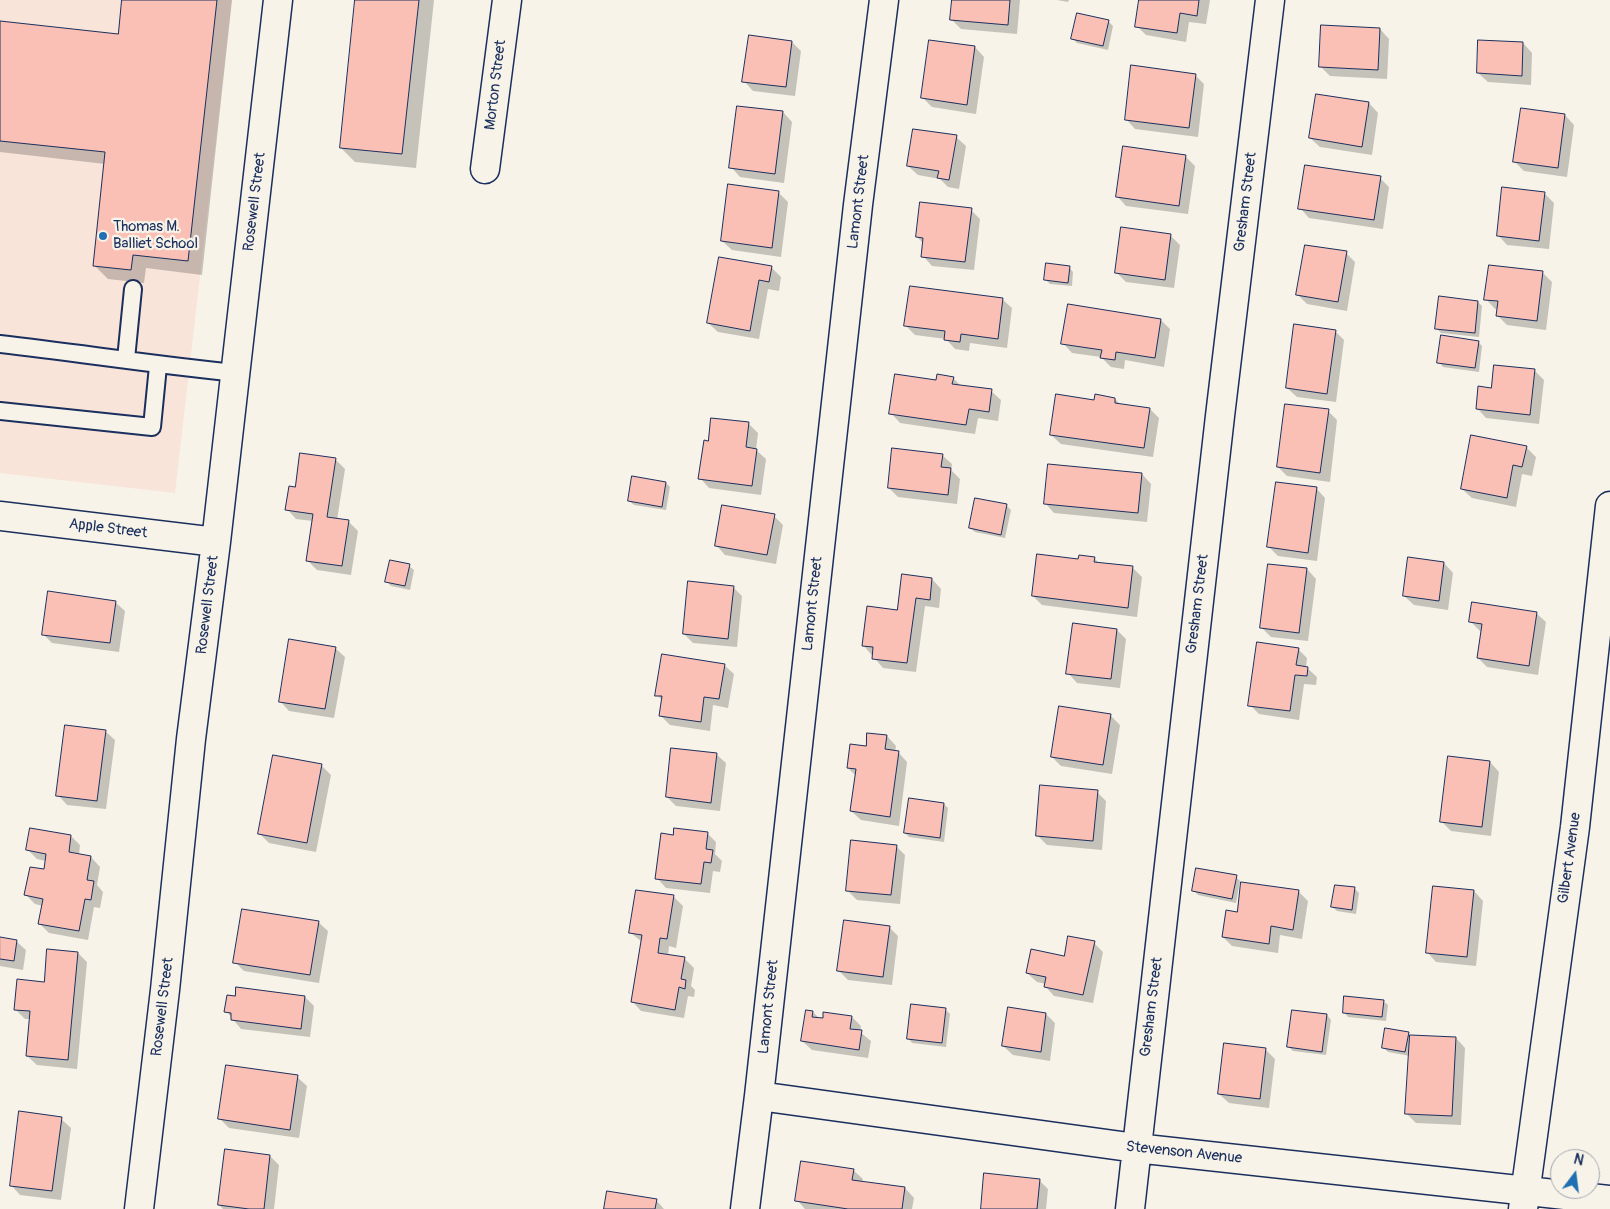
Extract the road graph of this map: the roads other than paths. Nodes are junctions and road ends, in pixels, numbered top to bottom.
1 (278, 0) edge
2 (506, 0) edge
3 (884, 0) edge
4 (1270, 0) edge
5 (485, 169) dead end
6 (133, 289) dead end
7 (0, 344) edge
8 (126, 359) junction
9 (158, 366) junction
10 (234, 373) junction
11 (0, 410) edge
12 (1610, 506) edge
13 (0, 516) edge
14 (216, 542) junction
15 (759, 1096) junction
16 (1136, 1148) junction
17 (1524, 1199) edge
18 (1610, 1200) edge
19 (138, 1209) edge
20 (745, 1209) edge
21 (1130, 1209) edge

1 - 10 street, Rosewell Street
2 - 5 street, Morton Street
3 - 15 street, Lamont Street
4 - 16 street, Gresham Street
6 - 8 lane
7 - 8 lane
8 - 9 lane
9 - 10 lane
9 - 11 lane
10 - 14 street, Rosewell Street
12 - 17 street, Gilbert Avenue
13 - 14 street, Apple Street
14 - 19 street, Rosewell Street
15 - 16 street, Stevenson Avenue
15 - 20 street, Lamont Street
16 - 17 street, Stevenson Avenue
16 - 21 street, Gresham Street
17 - 18 street, Stevenson Avenue

